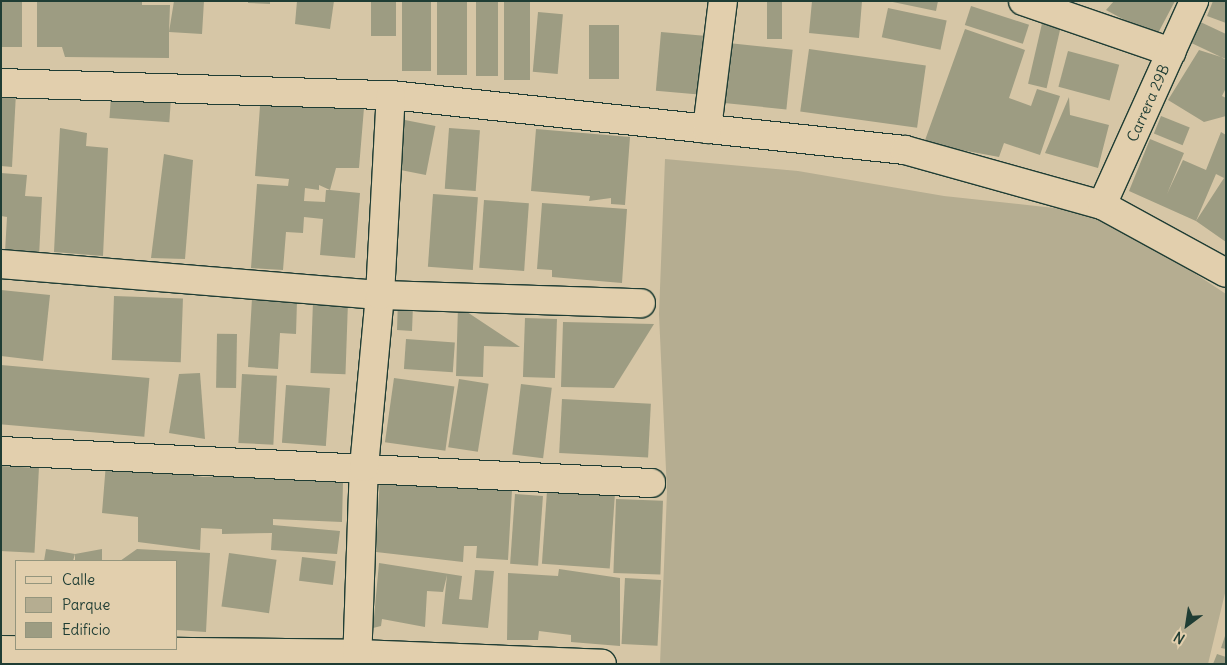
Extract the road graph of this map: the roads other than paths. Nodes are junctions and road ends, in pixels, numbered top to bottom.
1 (723, 1) edge
2 (1023, 1) edge
3 (1194, 1) edge
4 (1171, 52) junction
5 (1, 83) edge
6 (391, 95) junction
7 (707, 129) junction
8 (1102, 205) junction
9 (1, 264) edge
10 (1226, 272) edge
11 (380, 295) junction
12 (641, 303) dead end
13 (1, 451) edge
14 (364, 468) junction
15 (651, 483) dead end
16 (1, 650) edge
17 (357, 659) edge
18 (602, 664) edge

1 - 7 street
2 - 4 street
3 - 4 street, Carrera 29B
4 - 8 street, Carrera 29B
5 - 6 street
6 - 7 street
6 - 11 street
7 - 8 street
8 - 10 street
9 - 11 street
11 - 12 street
11 - 14 street
13 - 14 street
14 - 15 street
14 - 17 street
16 - 17 street
17 - 18 street

